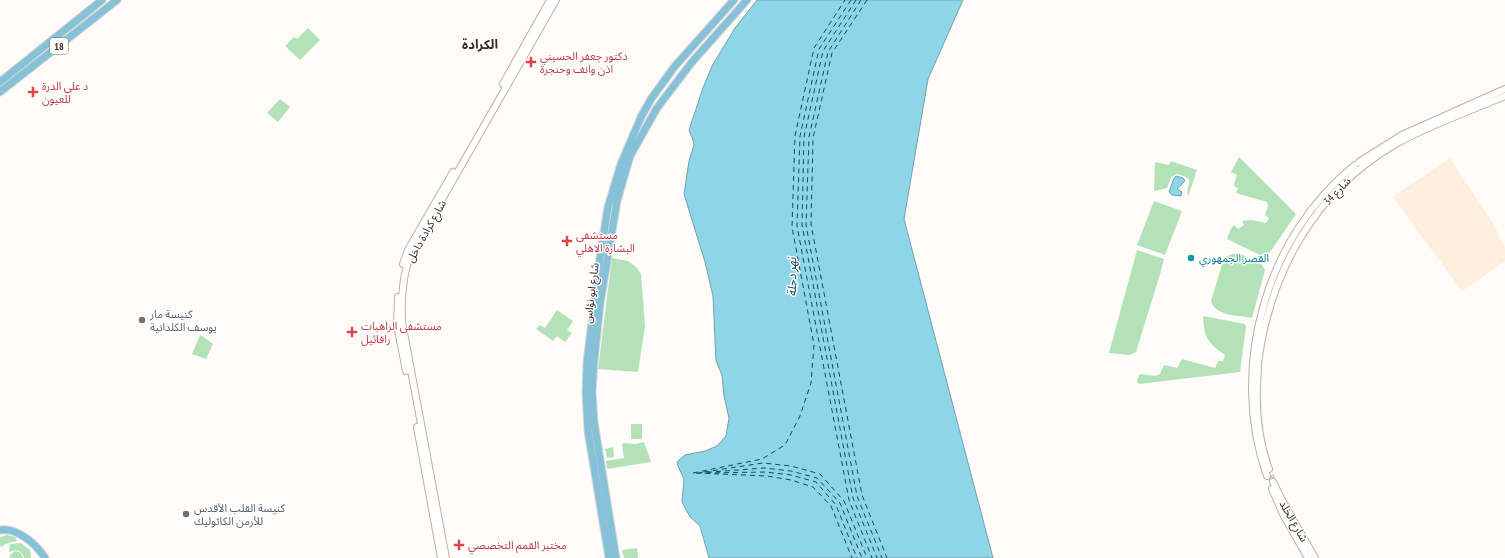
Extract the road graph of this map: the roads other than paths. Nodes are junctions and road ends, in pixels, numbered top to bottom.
1 (102, 0) edge
2 (117, 0) edge
3 (550, 0) edge
4 (556, 0) edge
5 (734, 0) edge
6 (747, 0) edge
7 (0, 82) edge
8 (1505, 89) edge
9 (0, 92) edge
10 (1505, 96) edge
11 (620, 176) junction
12 (1256, 425) junction
13 (1269, 476) tunnel mouth
14 (0, 530) edge
15 (45, 558) edge
16 (441, 558) edge
17 (446, 558) edge
18 (609, 558) edge
19 (616, 558) edge
20 (1308, 558) edge
21 (1315, 558) edge

1 - 7 main road, 18
2 - 9 main road, 18
3 - 16 main road, شارع كرادة داخل
4 - 17 main road, شارع كرادة داخل
5 - 11 main road, شارع ابو نؤاس
6 - 11 main road, شارع ابو نؤاس
8 - 12 main road, شارع 34
10 - 12 main road, شارع 34
11 - 18 main road, شارع ابو نؤاس
11 - 19 main road, شارع ابو نؤاس
12 - 13 main road
14 - 15 main road
20 - 21 main road, شارع الخلد

